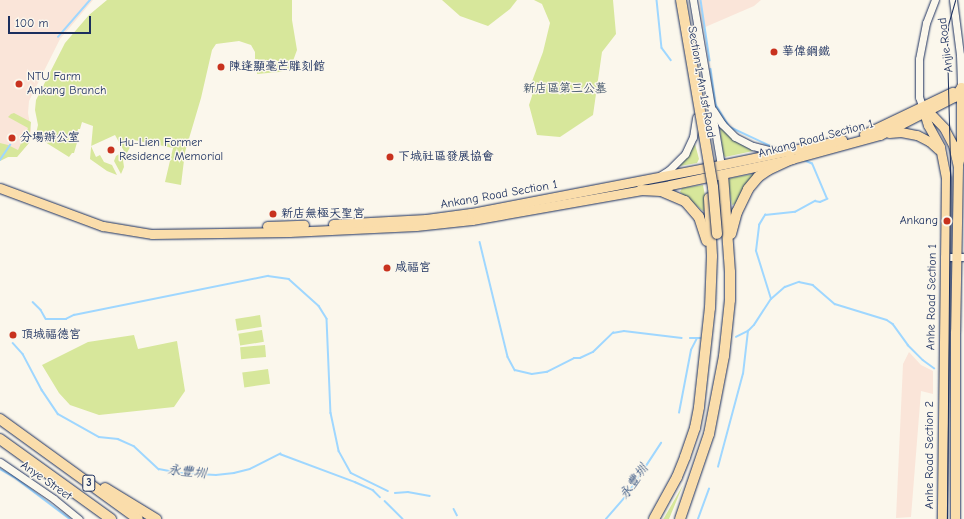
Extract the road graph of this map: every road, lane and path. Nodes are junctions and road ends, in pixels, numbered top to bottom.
1 (676, 0) edge
2 (681, 0) edge
3 (686, 0) edge
4 (693, 0) edge
5 (935, 0) edge
6 (953, 0) edge
7 (704, 66) junction
8 (688, 68) junction
9 (963, 87) edge
10 (711, 106) junction
11 (924, 110) junction
12 (696, 117) junction
13 (880, 134) junction
14 (781, 153) junction
15 (942, 155) junction
16 (792, 159) junction
17 (958, 166) junction
18 (722, 170) junction
19 (706, 173) junction
20 (657, 178) junction
21 (0, 183) edge
22 (0, 188) edge
23 (641, 190) junction
24 (720, 234) junction
25 (730, 252) junction
26 (944, 257) junction
27 (960, 257) edge
28 (712, 278) junction
29 (943, 391) joint
30 (954, 395) joint
31 (0, 419) edge
32 (695, 428) junction
33 (709, 434) junction
34 (0, 439) edge
35 (39, 448) junction
36 (0, 462) edge
37 (55, 480) junction
38 (79, 519) edge
39 (101, 519) edge
40 (111, 519) edge
41 (138, 519) edge
42 (156, 519) edge
43 (654, 519) edge
44 (680, 519) edge
45 (942, 519) edge
46 (955, 519) edge

1 - 8 street, Section 1, An 1st Road
2 - 24 highway, bridge
3 - 24 highway
4 - 7 street, Section 1, An 1st Road
5 - 11 street, Anjie Road
6 - 9 street, Anjie Road
7 - 8 street
7 - 10 street, Section 1, An 1st Road
8 - 12 street, Section 1, An 1st Road
9 - 11 main road, Ankang Road Section 1
9 - 17 main road, Anhe Road Section 1
10 - 14 street
10 - 18 street, Section 1, An 1st Road
11 - 13 main road, Ankang Road Section 1
11 - 14 main road, Ankang Road Section 1
11 - 15 main road, Anhe Road Section 1
11 - 17 main road, Anhe Road Section 1
12 - 19 street, Section 1, An 1st Road
12 - 20 street
13 - 15 main road
13 - 16 main road, Ankang Road Section 1
14 - 18 main road, Ankang Road Section 1
15 - 26 main road, Anhe Road Section 1
16 - 18 main road, Ankang Road Section 1
16 - 25 highway
17 - 27 main road, Anhe Road Section 1
18 - 19 main road, Ankang Road Section 1
18 - 25 highway
19 - 20 main road, Ankang Road Section 1
19 - 23 main road, Ankang Road Section 1
19 - 28 highway
20 - 21 main road, Ankang Road Section 1
22 - 23 main road, Ankang Road Section 1
23 - 28 highway
24 - 32 highway
24 - 33 highway
25 - 33 highway
26 - 27 street
26 - 29 main road, Anhe Road Section 1
27 - 30 main road, Anhe Road Section 1
28 - 32 highway
29 - 45 main road, Anhe Road Section 2
30 - 46 main road, Anhe Road Section 2
31 - 35 highway, 3
32 - 43 highway
33 - 44 highway
34 - 37 highway, 3
35 - 41 highway, 3
35 - 42 highway
36 - 38 street, Anye Street
37 - 39 highway
37 - 40 highway, 3

